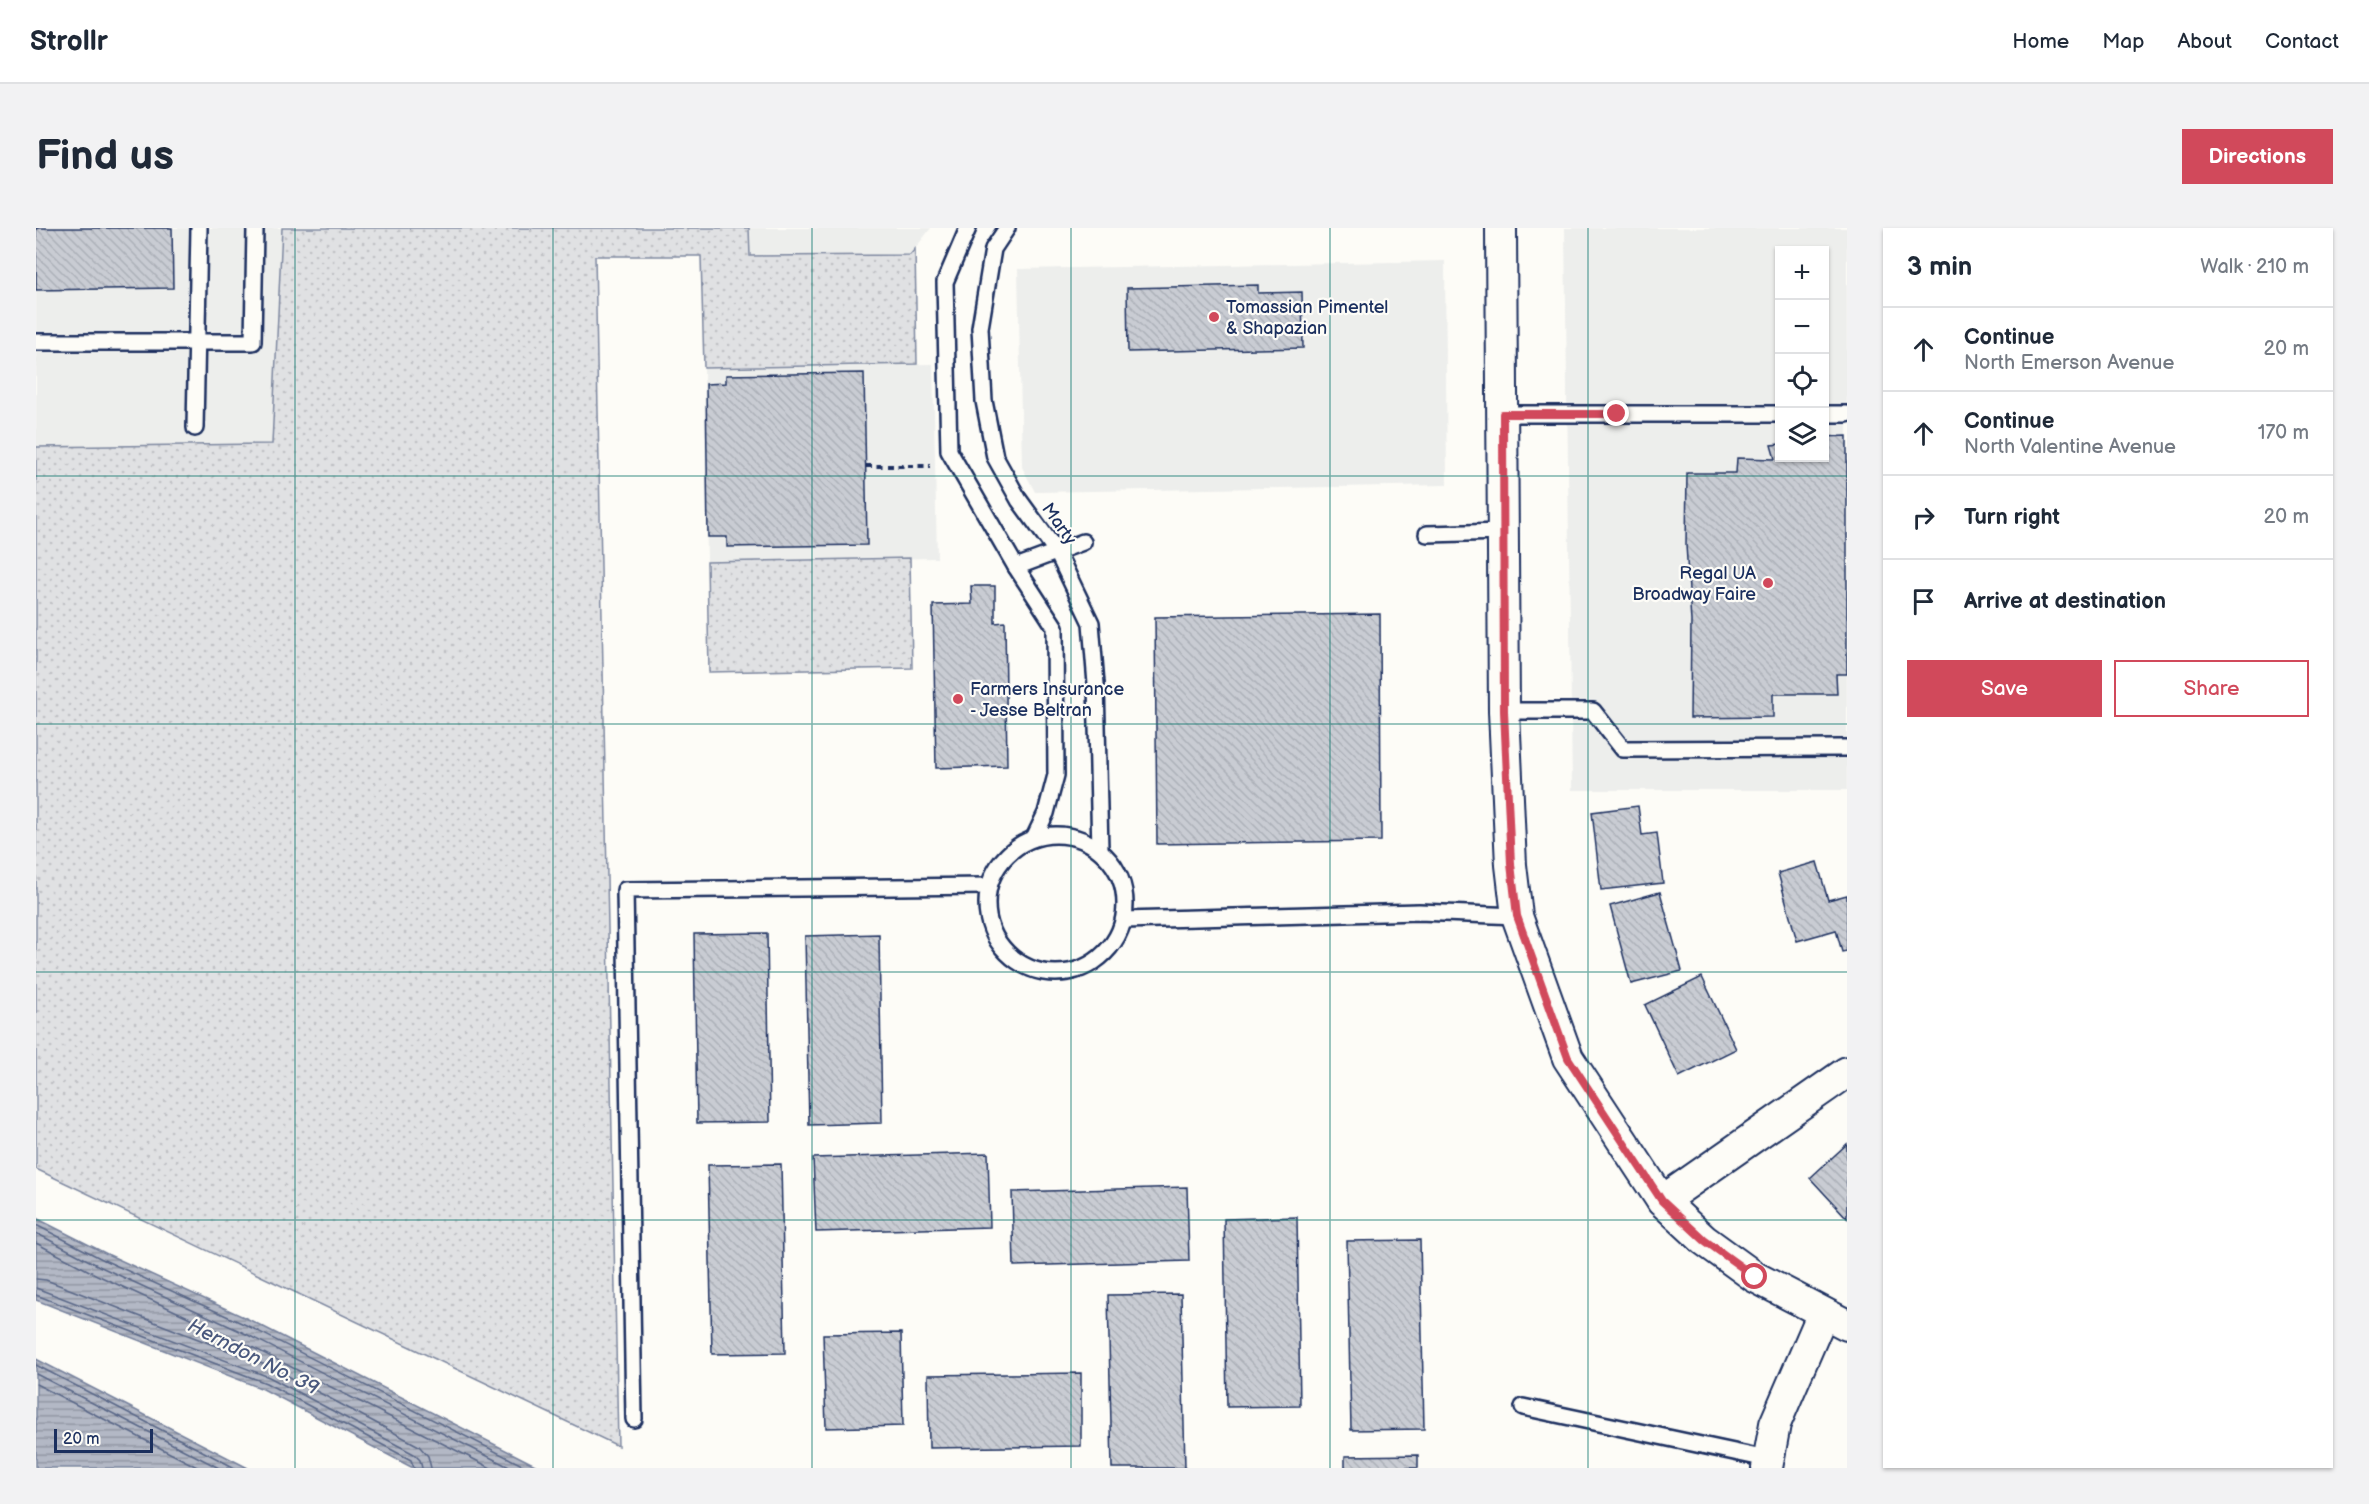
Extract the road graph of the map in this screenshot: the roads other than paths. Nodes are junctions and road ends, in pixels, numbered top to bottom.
1 (199, 228) edge
2 (255, 228) edge
3 (968, 228) edge
4 (1007, 228) edge
5 (1501, 228) edge
6 (36, 342) edge
7 (196, 344) junction
8 (1503, 414) junction
9 (1775, 414) edge
10 (1829, 414) edge
11 (1847, 414) edge
12 (195, 428) dead end
13 (1504, 532) junction
14 (1427, 534) dead end
15 (1083, 542) dead end
16 (1057, 552) junction
17 (1016, 567) junction
18 (1504, 711) junction
19 (1847, 748) edge
20 (1034, 838) junction
21 (1100, 850) junction
22 (988, 886) junction
23 (1517, 916) junction
24 (1124, 920) junction
25 (1847, 1072) edge
26 (1662, 1201) junction
27 (1835, 1319) edge
28 (1523, 1407) dead end
29 (634, 1419) dead end
30 (1767, 1464) edge

1 - 7 lane
2 - 7 lane
3 - 17 lane
4 - 16 lane, Marty
5 - 8 street
6 - 7 lane
7 - 12 lane
8 - 9 lane
8 - 13 street
10 - 11 lane
13 - 14 lane
13 - 18 street
15 - 16 lane
16 - 17 lane
16 - 21 lane, Marty
17 - 20 lane
18 - 19 lane
18 - 23 street
20 - 21 lane
20 - 22 lane
21 - 24 lane
22 - 24 lane
22 - 29 lane
23 - 24 lane
23 - 26 street
25 - 26 street
26 - 27 street
27 - 30 street
28 - 30 lane

